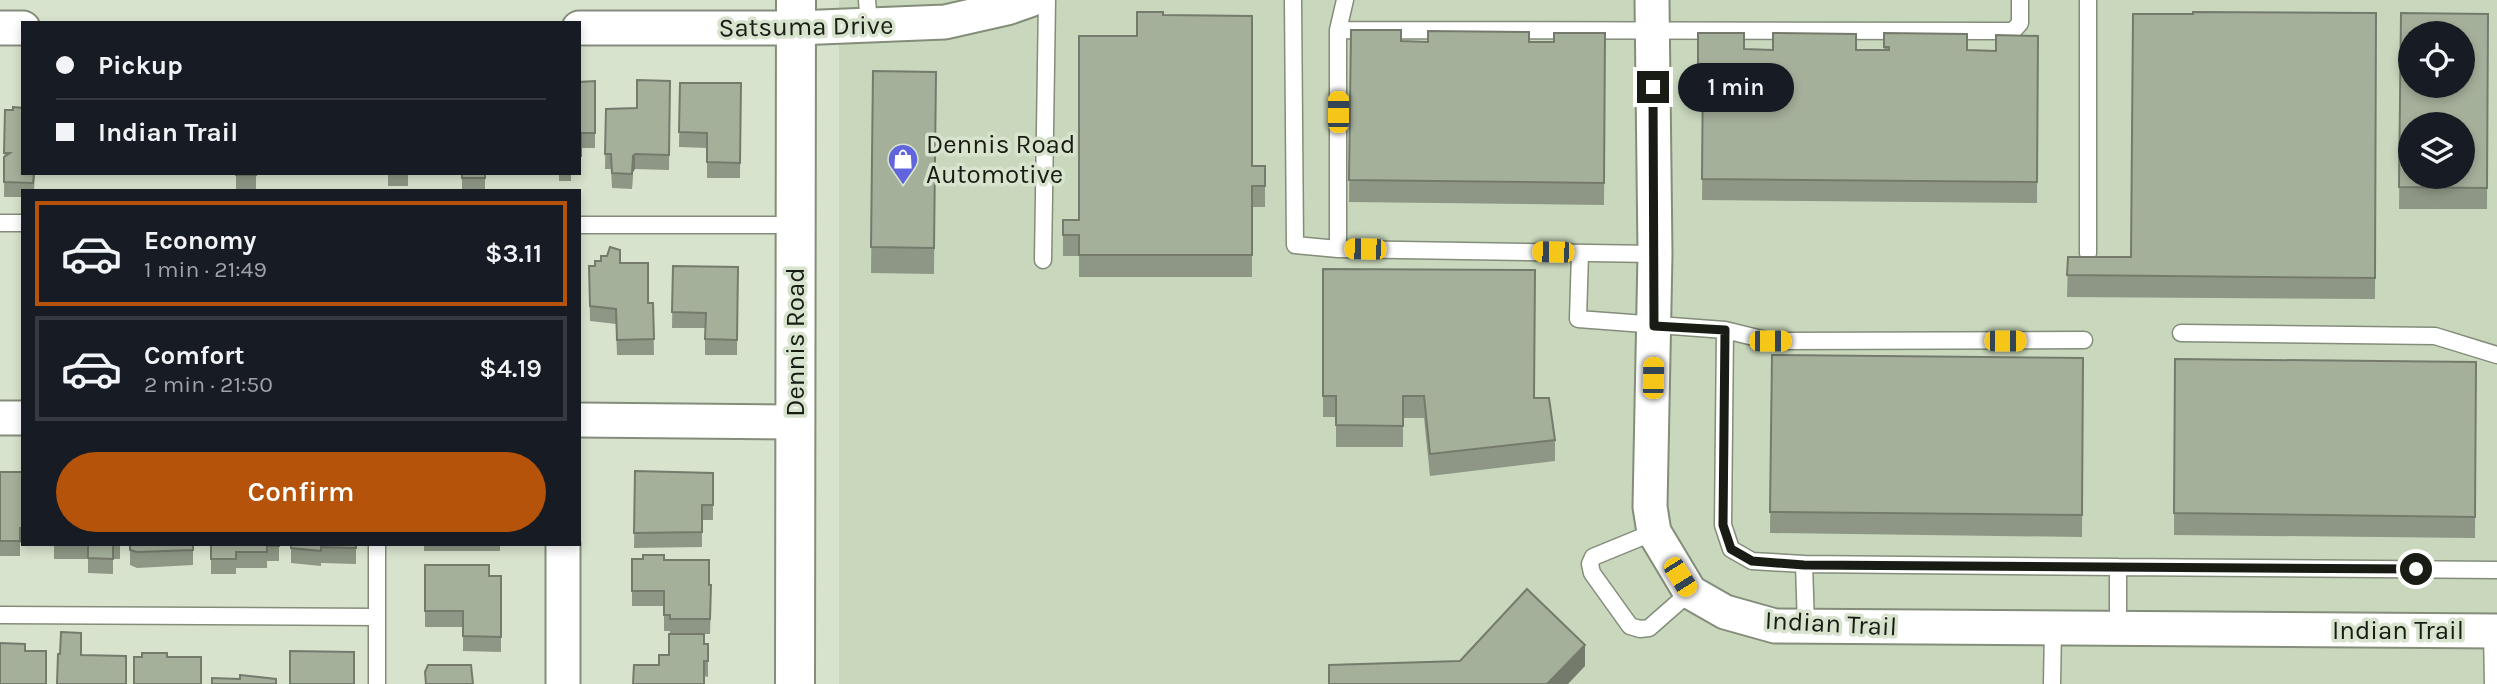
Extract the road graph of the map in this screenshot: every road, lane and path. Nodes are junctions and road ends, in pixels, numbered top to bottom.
1 (1030, 0) edge
2 (1047, 0) edge
3 (1293, 0) edge
4 (1345, 0) edge
5 (2020, 0) edge
6 (2088, 0) edge
7 (868, 13) edge
8 (796, 14) edge
9 (1652, 16) edge
10 (0, 27) edge
11 (21, 28) edge
12 (581, 28) edge
13 (1338, 30) junction
14 (0, 223) edge
15 (21, 223) edge
16 (581, 225) edge
17 (796, 225) junction
18 (1338, 249) junction
19 (1580, 253) junction
20 (2088, 253) dead end
21 (1655, 254) junction
22 (1043, 260) dead end
23 (1654, 326) junction
24 (1725, 330) junction
25 (2181, 333) dead end
26 (2084, 340) dead end
27 (2497, 355) edge
28 (0, 418) edge
29 (21, 418) edge
30 (581, 420) edge
31 (795, 422) junction
32 (1654, 532) junction
33 (377, 546) edge
34 (563, 546) edge
35 (1804, 565) junction
36 (2118, 567) junction
37 (2497, 570) edge
38 (1690, 592) junction
39 (0, 615) edge
40 (377, 617) junction
41 (1806, 626) junction
42 (2053, 628) junction
43 (2118, 628) junction
44 (2495, 631) edge
45 (377, 684) edge
46 (563, 684) edge
47 (795, 684) edge
48 (2052, 684) edge
49 (2493, 684) edge

1 - 7 street, Satsuma Drive
2 - 22 lane
3 - 18 lane
4 - 13 lane
5 - 9 lane
6 - 20 lane
7 - 8 street, Satsuma Drive
8 - 12 street, Satsuma Drive
8 - 17 street, Dennis Road
9 - 13 lane
9 - 21 street, Indian Trail
10 - 11 street
13 - 18 lane
14 - 15 lane
16 - 17 lane
17 - 31 street, Dennis Road
18 - 19 lane
19 - 21 lane
19 - 23 lane
21 - 23 street, Indian Trail
23 - 24 lane
23 - 32 street, Indian Trail
24 - 26 lane
24 - 35 lane
25 - 27 lane
28 - 29 street
30 - 31 street
31 - 47 street, Dennis Road
32 - 38 street, Indian Trail
32 - 38 lane
33 - 40 lane
34 - 46 street
35 - 36 lane
35 - 41 lane
36 - 37 lane
36 - 43 lane
38 - 41 street, Indian Trail
39 - 40 lane
40 - 45 lane
41 - 42 street, Indian Trail
42 - 43 street, Indian Trail
42 - 48 lane
43 - 44 street, Indian Trail
44 - 49 lane

